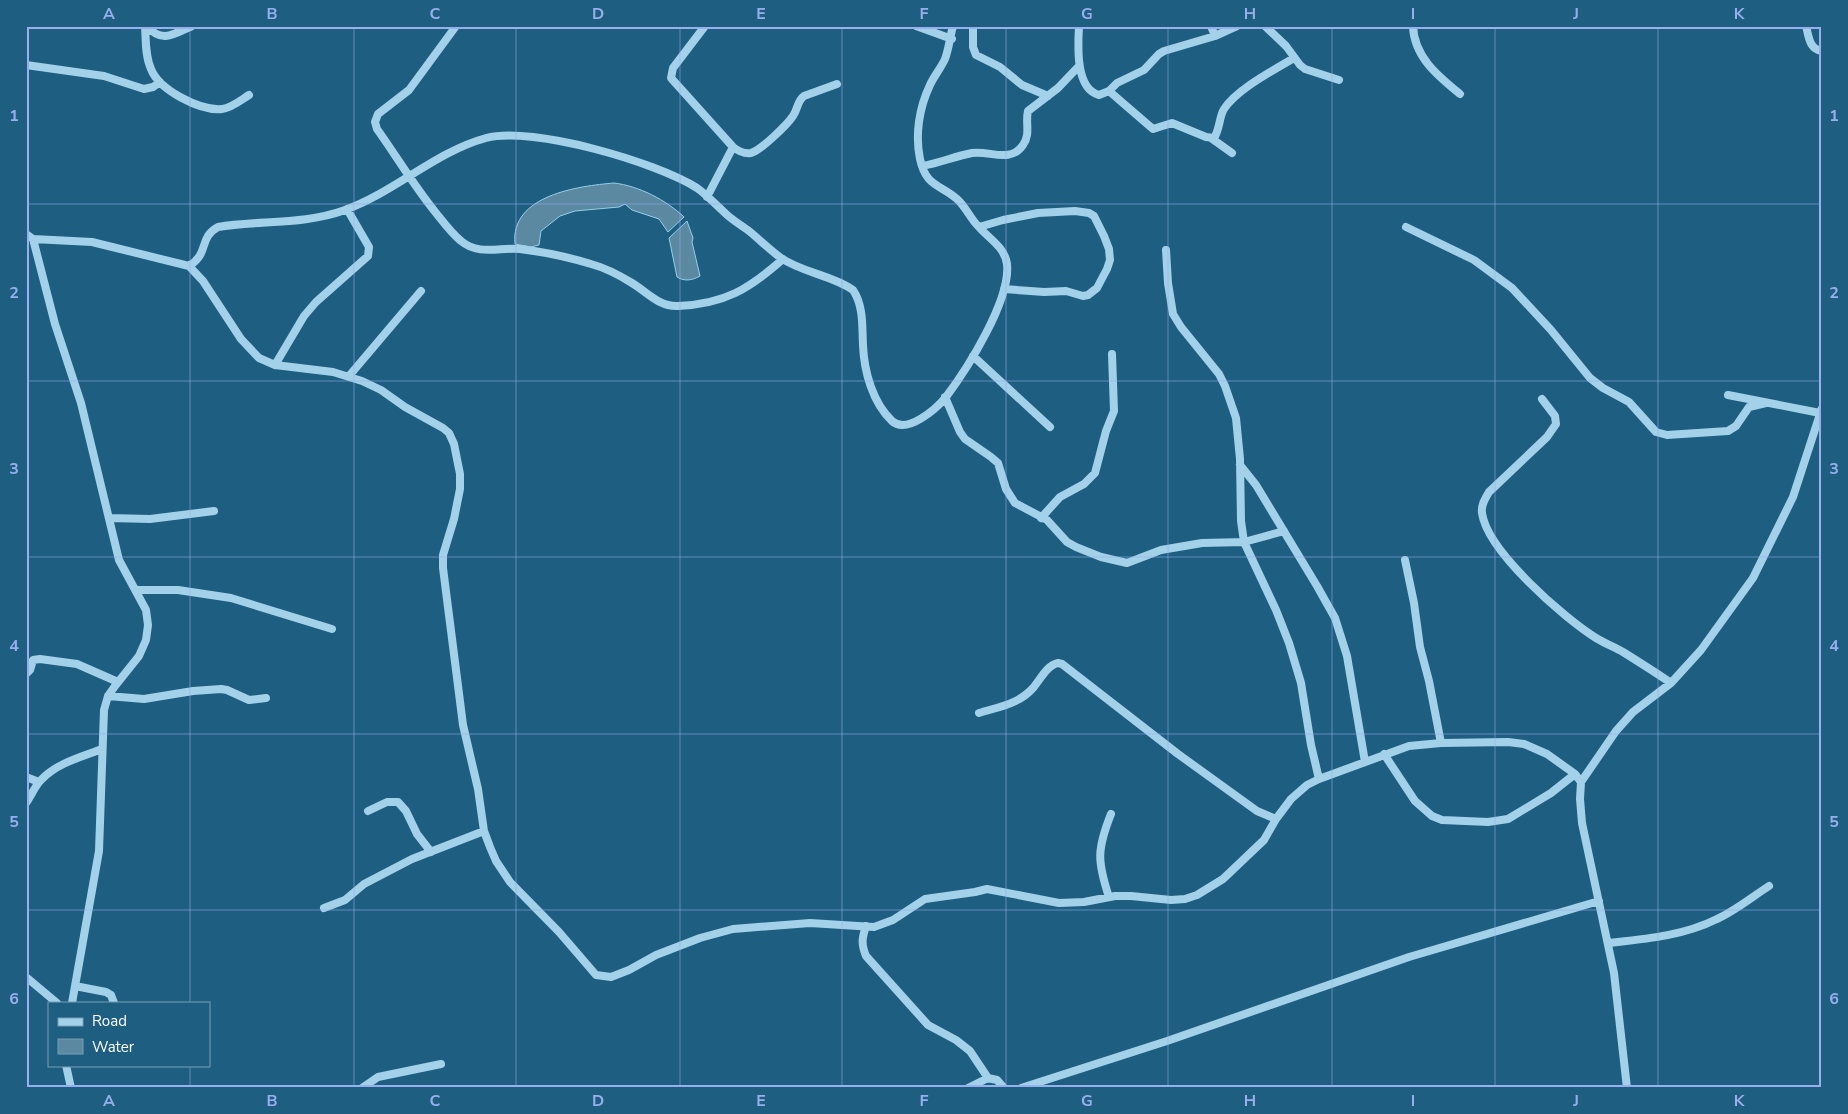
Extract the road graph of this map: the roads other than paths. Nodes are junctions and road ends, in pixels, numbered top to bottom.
1 (146, 26) edge
2 (192, 26) edge
3 (456, 26) edge
4 (705, 26) edge
5 (916, 26) edge
6 (953, 26) edge
7 (972, 26) edge
8 (1079, 26) edge
9 (1211, 26) edge
10 (1237, 26) edge
11 (1264, 26) edge
12 (1413, 26) edge
13 (1806, 26) edge
14 (1215, 36) junction
15 (952, 39) junction
16 (1822, 51) edge
17 (1294, 58) junction
18 (26, 65) edge
19 (1079, 66) junction
20 (1339, 80) dead end
21 (160, 82) junction
22 (837, 84) dead end
23 (1109, 90) junction
24 (1460, 94) dead end
25 (249, 95) dead end
26 (1048, 96) junction
27 (1211, 138) junction
28 (733, 146) junction
29 (1232, 153) dead end
30 (922, 166) junction
31 (408, 176) junction
32 (707, 197) junction
33 (346, 209) junction
34 (979, 227) junction
35 (1406, 227) dead end
36 (30, 236) edge
37 (1166, 250) dead end
38 (783, 260) junction
39 (189, 266) junction
40 (1004, 289) junction
41 (420, 292) dead end
42 (1112, 354) dead end
43 (973, 356) junction
44 (275, 365) junction
45 (348, 376) junction
46 (1728, 395) dead end
47 (946, 397) junction
48 (1542, 399) dead end
49 (1766, 403) junction
50 (1821, 411) edge
51 (1050, 427) dead end
52 (1240, 465) junction
53 (214, 512) dead end
54 (109, 518) junction
55 (1041, 518) junction
56 (1284, 531) junction
57 (1244, 542) junction
58 (1405, 560) dead end
59 (136, 590) junction
60 (332, 629) dead end
61 (26, 674) edge
62 (118, 682) junction
63 (1671, 683) junction
64 (108, 696) junction
65 (266, 698) dead end
66 (979, 713) dead end
67 (1441, 743) junction
68 (102, 749) junction
69 (1384, 754) junction
70 (1365, 762) junction
71 (1575, 774) junction
72 (26, 777) edge
73 (1319, 779) junction
74 (39, 782) junction
75 (1582, 782) junction
76 (26, 804) edge
77 (368, 811) dead end
78 (1111, 814) dead end
79 (1276, 819) junction
80 (484, 831) junction
81 (431, 852) junction
82 (1769, 886) dead end
83 (1109, 897) junction
84 (1599, 901) junction
85 (324, 908) dead end
86 (866, 926) junction
87 (1608, 943) junction
88 (26, 977) edge
89 (75, 986) junction
90 (56, 1002) edge
91 (72, 1002) edge
92 (114, 1002) edge
93 (441, 1064) dead end
94 (66, 1066) edge
95 (988, 1078) junction
96 (71, 1088) edge
97 (362, 1088) edge
98 (968, 1088) edge
99 (1004, 1088) edge
100 (1021, 1088) edge
101 (1627, 1088) edge

1 - 2 street
1 - 21 street
3 - 31 street
4 - 28 street
5 - 15 street
6 - 15 street
7 - 26 street
8 - 19 street
9 - 14 street
10 - 14 street
11 - 17 street
12 - 24 street
13 - 16 street
14 - 23 street
15 - 30 street
17 - 20 street
17 - 27 street
18 - 21 street
19 - 23 street
19 - 26 street
21 - 25 street
22 - 28 street
23 - 27 street
26 - 30 street
27 - 29 street
28 - 32 street
30 - 34 street
31 - 32 street
31 - 33 street
31 - 38 street
32 - 38 street
33 - 39 street
33 - 44 street
34 - 40 street
34 - 40 street
35 - 49 street
36 - 39 street
36 - 54 street
37 - 52 street
38 - 47 street
39 - 44 street
40 - 43 street
41 - 45 street
42 - 55 street
43 - 47 street
43 - 51 street
44 - 45 street
45 - 80 street
46 - 49 street
47 - 55 street
48 - 63 street
49 - 50 street
50 - 63 street
52 - 56 street
52 - 57 street
53 - 54 street
54 - 59 street
55 - 57 street
56 - 57 street
56 - 70 street
57 - 73 street
58 - 67 street
59 - 60 street
59 - 62 street
61 - 62 street
62 - 64 street
63 - 75 street
64 - 65 street
64 - 68 street
66 - 79 street
67 - 69 street
67 - 71 street
68 - 74 street
68 - 89 street
69 - 70 street
69 - 71 street
70 - 73 street
71 - 75 street
72 - 74 street
73 - 79 street
74 - 76 street
75 - 84 street
77 - 81 street
78 - 83 street
79 - 83 street
80 - 81 street
80 - 86 street
81 - 85 street
82 - 87 street
83 - 86 street
84 - 87 street
84 - 100 street
86 - 95 street
87 - 101 street
88 - 90 street
89 - 91 street
89 - 92 street
93 - 97 street
94 - 96 street
95 - 98 street
95 - 99 street

